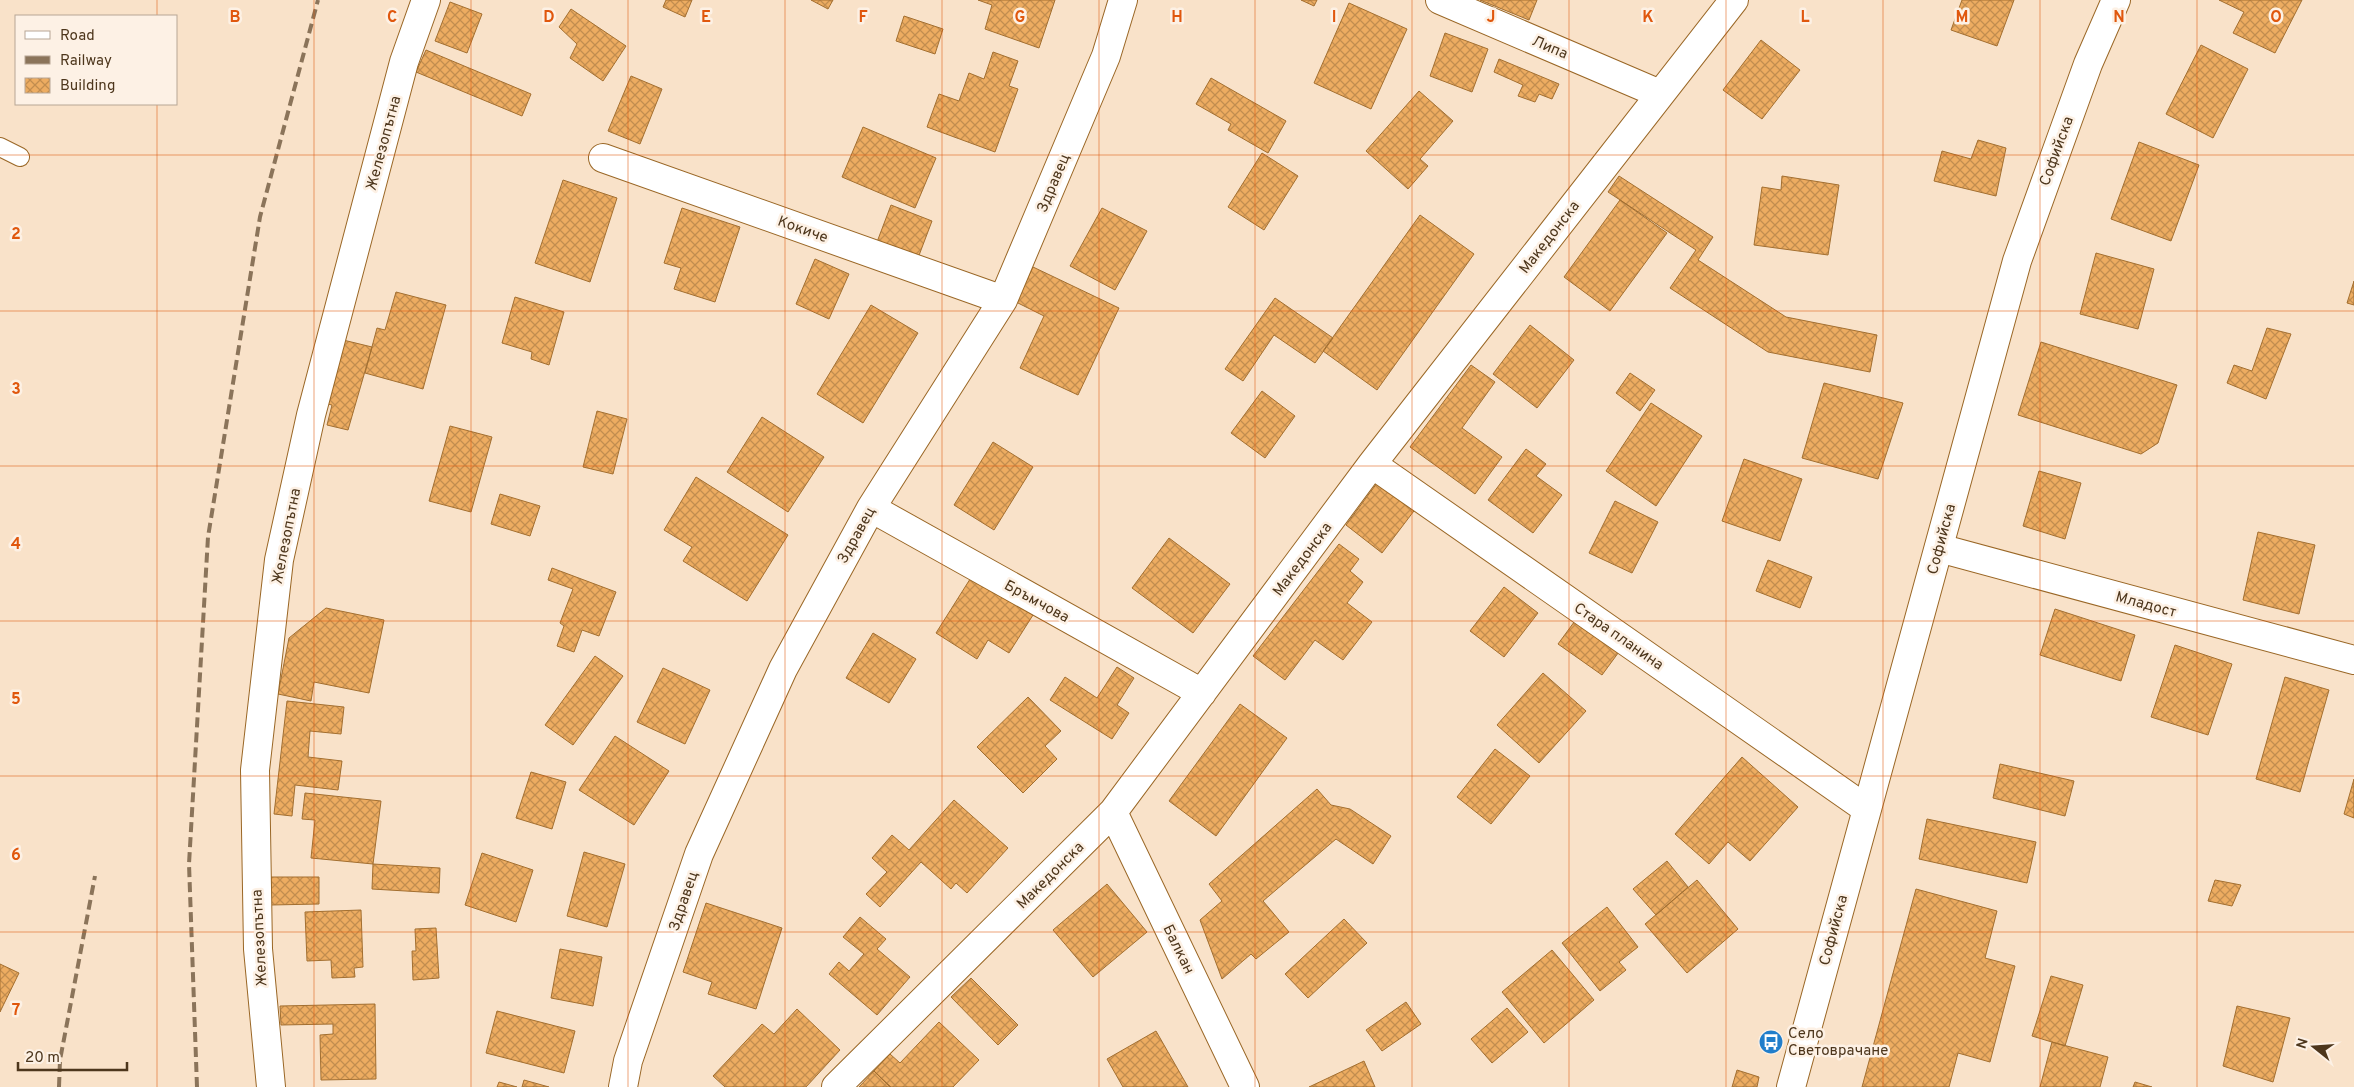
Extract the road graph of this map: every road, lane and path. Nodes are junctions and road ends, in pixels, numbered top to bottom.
1 (426, 0) edge
2 (1123, 0) edge
3 (1440, 0) edge
4 (1734, 0) edge
5 (2116, 0) edge
6 (1660, 94) junction
7 (0, 147) edge
8 (20, 157) dead end
9 (603, 158) dead end
10 (1003, 300) junction
11 (1372, 464) junction
12 (871, 508) junction
13 (1939, 548) junction
14 (2354, 660) edge
15 (1202, 693) junction
16 (1865, 808) junction
17 (1113, 812) junction
18 (271, 1087) edge
19 (623, 1087) edge
20 (836, 1087) edge
21 (1245, 1087) edge
22 (1791, 1087) edge

1 - 18 street, Железопътна
2 - 10 street, Здравец
3 - 6 street, Липа
4 - 6 street, Македонска
5 - 13 street, Софийска
6 - 11 street, Македонска
7 - 8 lane
9 - 10 street, Кокиче
10 - 12 street, Здравец
11 - 15 street, Македонска
11 - 16 street, Стара планина
12 - 15 street, Бръмчова
12 - 19 street, Здравец
13 - 14 street, Младост
13 - 16 street, Софийска
15 - 17 street, Македонска
16 - 22 street, Софийска
17 - 20 street, Македонска
17 - 21 street, Балкан

